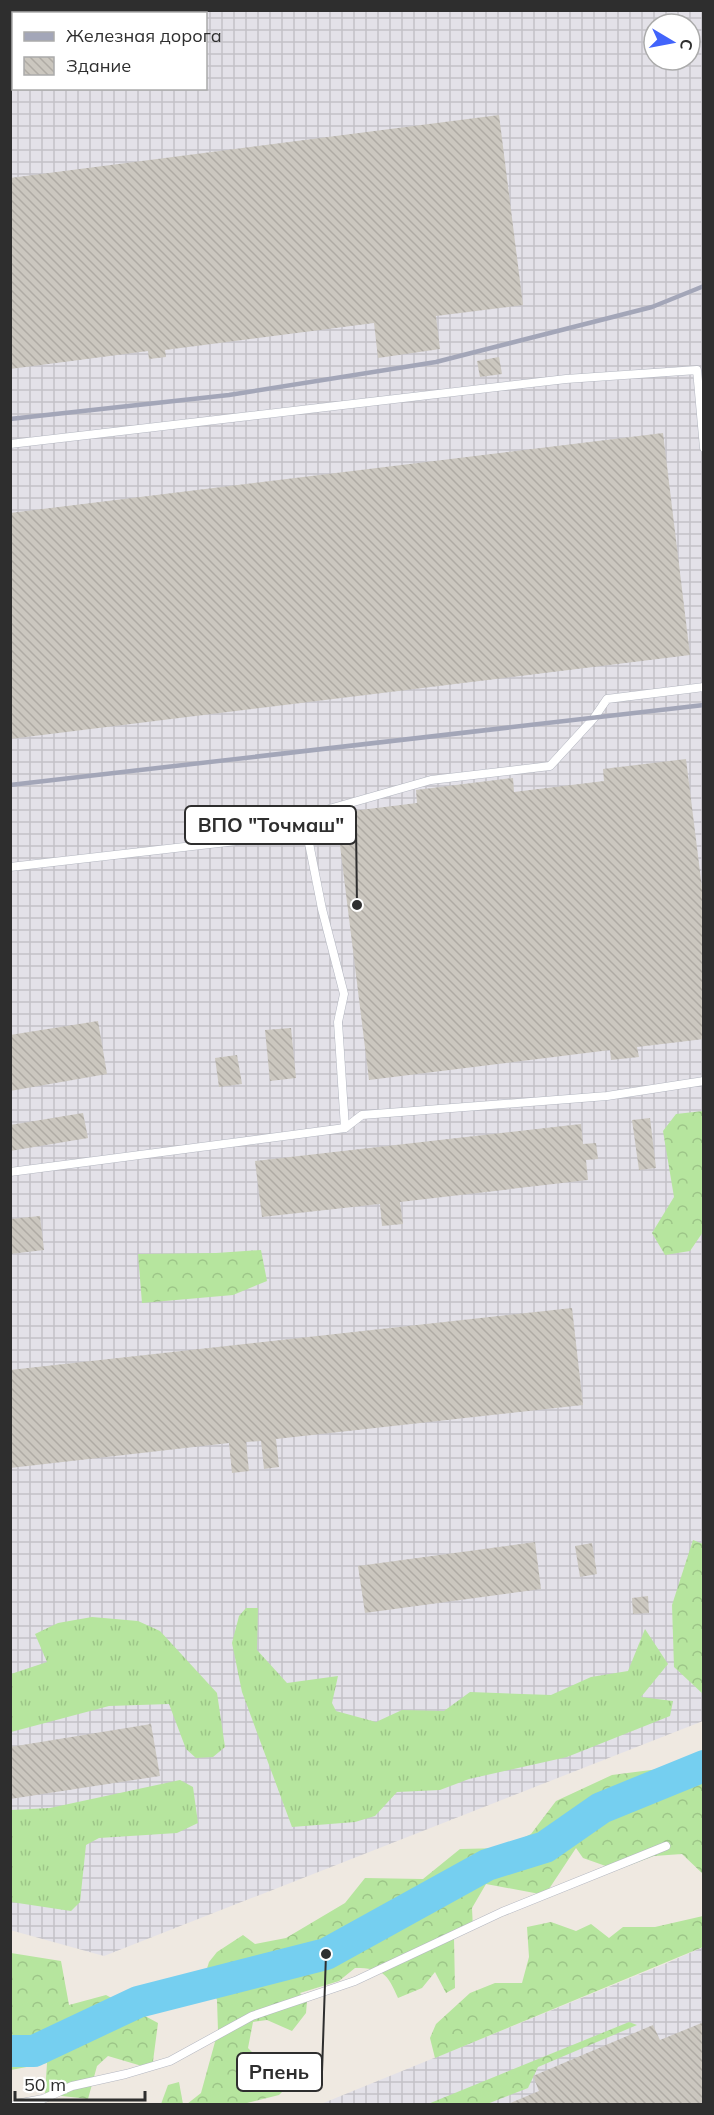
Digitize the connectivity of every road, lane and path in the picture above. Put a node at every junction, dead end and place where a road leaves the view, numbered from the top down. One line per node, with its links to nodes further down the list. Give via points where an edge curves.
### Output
1 (10, 444): 2 (lane, via 566,379 697,370)
2 (704, 448)
3 (704, 687): 4 (lane, via 607,699 550,766 431,780 329,808)
4 (307, 833): 5 (lane); 7 (lane, via 344,994 338,1022)
5 (10, 867)
6 (704, 1082): 7 (lane, via 607,1096 362,1115)
7 (345, 1128): 8 (lane)
8 (10, 1172)
9 (666, 1846): 10 (lane, via 502,1912 355,1981 252,2016 170,2061)
10 (16, 2104)

